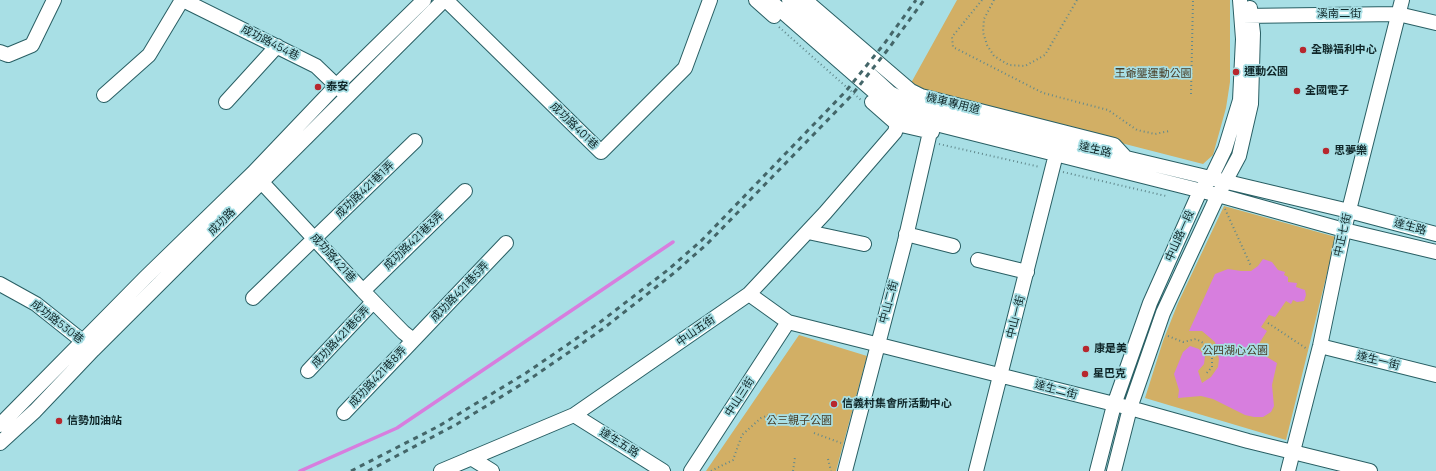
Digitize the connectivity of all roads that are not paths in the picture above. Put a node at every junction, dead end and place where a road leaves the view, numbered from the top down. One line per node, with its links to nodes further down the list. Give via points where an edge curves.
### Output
1 (54, 0): 17 (street, via 32,46 8,55)
2 (183, 0): 16 (street, 成功路454巷); 19 (street, via 149,55)
3 (424, 0): 18 (street, 成功路)
4 (445, 0): 5 (street, 成功路401巷, via 601,152 685,68); 20 (street, 成功路)
5 (710, 0)
6 (756, 0): 22 (street)
7 (769, 0): 25 (street, 達生路, via 886,102 908,115 928,122)
8 (789, 0): 25 (street, 達生路, via 890,94 912,105)
9 (805, 0): 25 (street, 機車專用道, via 911,91 921,96 1114,145)
10 (1240, 0): 14 (street, 中山路一段)
11 (1249, 0): 14 (street, 中山路一段)
12 (1402, 0): 13 (street, 中正七街)
13 (1398, 14): 14 (street, 溪南二街); 15 (street, 溪南二街); 33 (street, 中正七街)
14 (1246, 15): 28 (street, 中山路一段, via 1240,100 1225,149); 29 (street, 中山路一段, via 1253,33 1251,104 1239,156)
15 (1436, 23)
16 (277, 46): 18 (street, 成功路454巷, via 316,66); 21 (street)
17 (0, 52)
18 (336, 86): 20 (street, 成功路454巷); 27 (street, 成功路)
19 (104, 95)
20 (348, 96): 27 (street, 成功路)
21 (226, 102)
22 (897, 124): 23 (street, 達生路); 35 (street, 中山五街, via 895,132)
23 (933, 138): 26 (street, 達生路); 36 (street, 中山二街)
24 (415, 141): 38 (street, 成功路421巷1弄)
25 (1125, 164): 26 (street, 達生路, via 1111,175); 28 (street, 達生路); 31 (street, 達生路)
26 (1053, 167): 44 (street, 中山一街)
27 (258, 178): 38 (street, 成功路421巷); 53 (street, 成功路, via 146,277)
28 (1211, 178): 29 (street, 達生路); 31 (street, 中山路一段)
29 (1225, 181): 32 (street, 中山路一段); 33 (street, 達生路)
30 (465, 191): 46 (street, 成功路421巷3弄)
31 (1200, 191): 32 (street, 達生路); 58 (street, 中山路一段, via 1150,303)
32 (1220, 200): 34 (street, 達生路); 59 (street, 中山路一段, via 1163,313)
33 (1349, 211): 34 (street, 中正七街); 37 (street, 達生路)
34 (1344, 230): 42 (street, 達生路); 54 (street, 中正七街)
35 (808, 232): 40 (street); 47 (street, 中山五街)
36 (906, 234): 41 (street); 52 (street, 中山二街)
37 (1436, 234)
38 (315, 238): 46 (street, 成功路421巷); 48 (street, 成功路421巷1弄)
39 (506, 243): 51 (street, 成功路421巷5弄)
40 (864, 244)
41 (953, 246)
42 (1436, 252)
43 (978, 260): 44 (street)
44 (1027, 272): 57 (street, 中山一街)
45 (0, 284): 53 (street, 成功路530巷, via 36,304)
46 (363, 291): 49 (street, 成功路421巷)
47 (749, 294): 50 (street, 達生二街); 61 (street, 中山五街)
48 (253, 298)
49 (373, 302): 51 (street, 成功路421巷); 55 (street, 成功路421巷6弄)
50 (788, 322): 52 (street, 達生二街); 69 (street, 中山三街)
51 (413, 340): 60 (street, 成功路421巷8弄)
52 (878, 343): 57 (street, 達生二街); 70 (street, 中山二街)
53 (88, 346): 62 (street, 成功路); 63 (street, 成功路, via 35,411)
54 (1319, 351): 56 (street, 達生一街); 64 (street, 中正七街)
55 (308, 371)
56 (1436, 375)
57 (1001, 376): 58 (street, 達生二街); 71 (street, 中山一街)
58 (1114, 405): 59 (street, 達生二街); 72 (street, 中山路一段)
59 (1130, 408): 64 (street, 達生二街); 73 (street, 中山路一段)
60 (344, 414)
61 (574, 415): 65 (street, 中山五街); 68 (street, 達生五路)
62 (0, 425)
63 (0, 443)
64 (1292, 451): 74 (street, 中正七街); 75 (street, 達生二街)
65 (471, 458): 66 (street, 中山五街); 67 (street)
66 (441, 471)
67 (492, 471)
68 (663, 471)
69 (691, 471)
70 (844, 471)
71 (976, 471)
72 (1097, 471)
73 (1114, 471)
74 (1288, 471)
75 (1370, 471)

